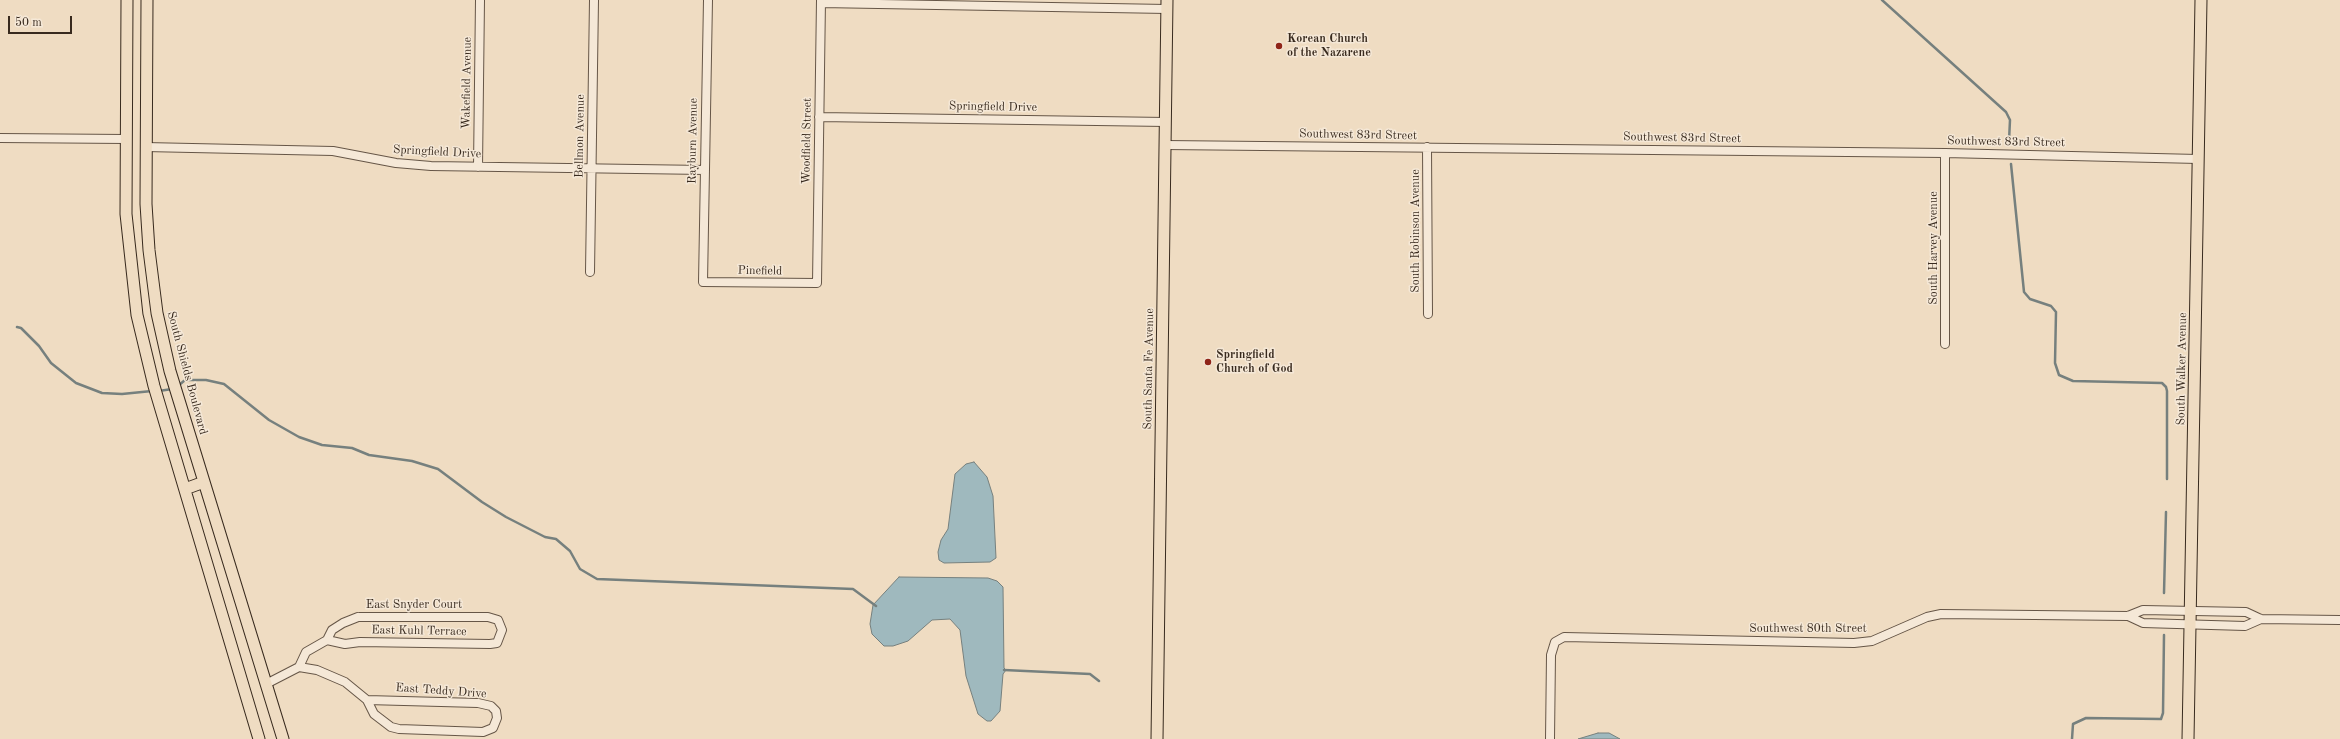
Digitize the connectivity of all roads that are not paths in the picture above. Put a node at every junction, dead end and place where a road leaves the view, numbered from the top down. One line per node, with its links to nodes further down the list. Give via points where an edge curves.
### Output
1 (127, 0): 12 (main road)
2 (147, 0): 14 (main road, South Shields Boulevard)
3 (480, 0): 18 (street, Wakefield Avenue)
4 (594, 0): 19 (street, Bellmon Avenue)
5 (708, 0): 20 (street, Rayburn Avenue)
6 (2201, 0): 17 (main road, South Walker Avenue)
7 (821, 2): 8 (street); 9 (street, Woodfield Street)
8 (1167, 4): 10 (main road, South Santa Fe Avenue)
9 (819, 117): 10 (street, Springfield Drive); 23 (street, Woodfield Street)
10 (1166, 122): 13 (main road, South Santa Fe Avenue)
11 (0, 138): 12 (street)
12 (126, 139): 14 (main road); 27 (main road, via 128,245 137,315 154,386)
13 (1165, 145): 15 (street, Southwest 83rd Street); 40 (main road, South Santa Fe Avenue)
14 (145, 147): 18 (street, Springfield Drive, via 318,150 350,153 396,163); 26 (main road, South Shields Boulevard, via 147,234 157,313 170,371)
15 (1428, 148): 16 (street, Southwest 83rd Street); 24 (street, South Robinson Avenue)
16 (1945, 152): 17 (street, Southwest 83rd Street); 25 (street, South Harvey Avenue)
17 (2198, 159): 28 (main road, South Walker Avenue)
18 (478, 166): 19 (street, Springfield Drive)
19 (591, 168): 20 (street, Springfield Drive); 21 (street, Bellmon Avenue)
20 (705, 170): 22 (street, Rayburn Avenue)
21 (590, 272)
22 (703, 282): 23 (street, Pinefield)
23 (817, 283)
24 (1428, 314)
25 (1945, 344)
26 (204, 482): 27 (main road); 36 (main road, South Shields Boulevard)
27 (185, 488): 38 (main road)
28 (2190, 611): 29 (street, Southwest 80th Street, via 2143,610); 30 (street, Southwest 80th Street, via 2246,612); 32 (main road, South Walker Avenue)
29 (2128, 616): 32 (street, Southwest 80th Street, via 2143,623); 41 (street, Southwest 80th Street, via 1941,614 1927,617 1872,641 1854,643 1564,637 1555,642 1551,655)
30 (2261, 619): 31 (street, Southwest 80th Street); 32 (street, Southwest 80th Street, via 2245,626)
31 (2340, 620)
32 (2190, 624): 42 (main road, South Walker Avenue)
33 (502, 630): 34 (street, East Kuhl Terrace, via 497,643 490,644 345,644); 34 (street, East Snyder Court, via 498,620 488,617 358,617 332,630)
34 (327, 640): 35 (street, via 306,652)
35 (299, 666): 36 (street); 37 (street, via 317,670 344,682)
36 (266, 684): 39 (main road, South Shields Boulevard)
37 (367, 700): 37 (street, East Teddy Drive, via 381,721 399,729 483,732 496,725 496,711 491,706 478,703)
38 (260, 739)
39 (282, 739)
40 (1157, 739)
41 (1550, 739)
42 (2188, 739)

